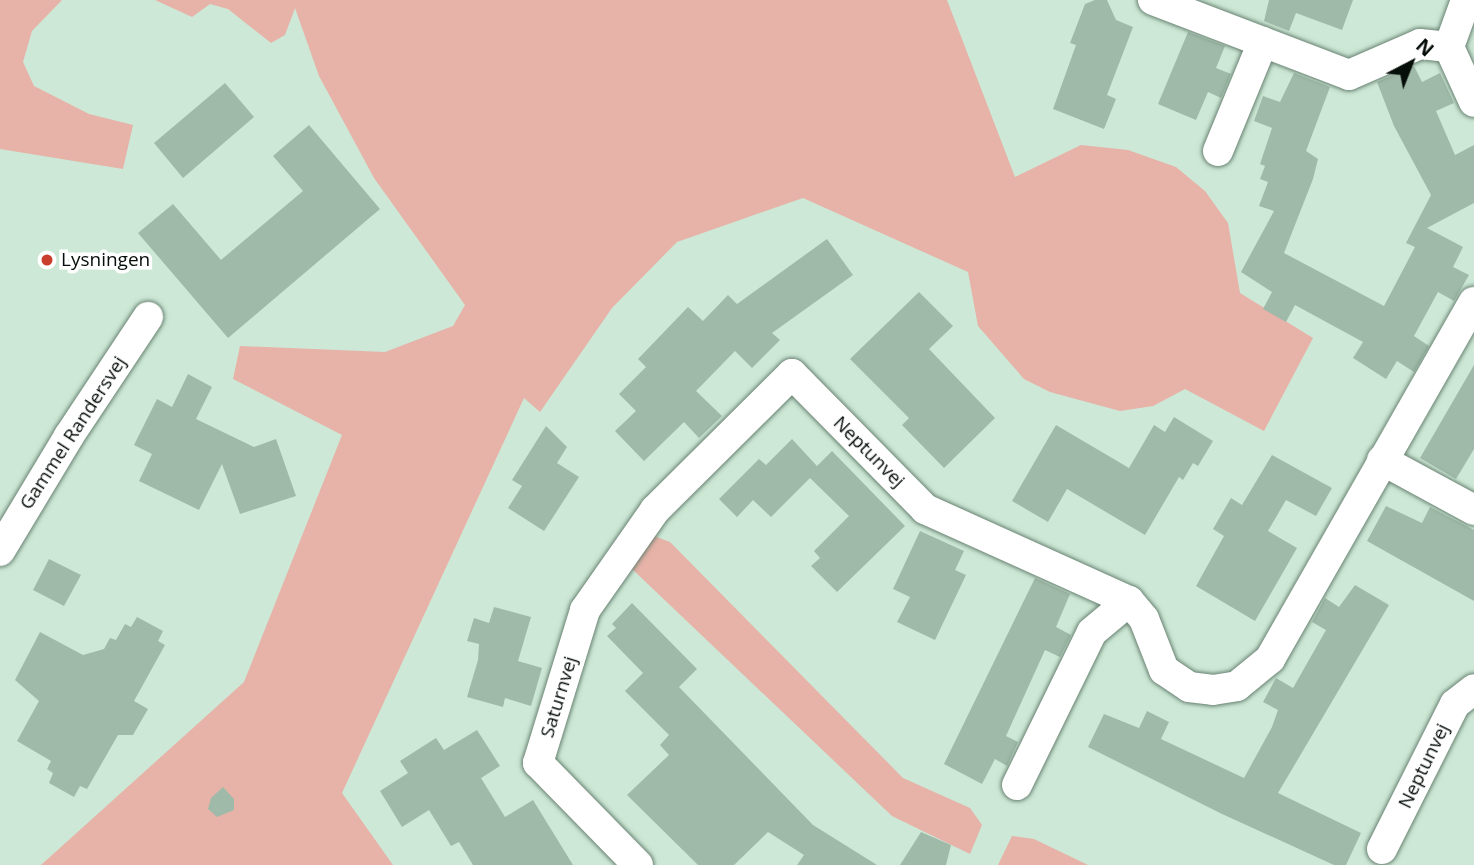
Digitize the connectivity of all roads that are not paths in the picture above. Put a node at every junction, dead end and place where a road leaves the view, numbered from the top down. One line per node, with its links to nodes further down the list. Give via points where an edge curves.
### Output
1 (1153, 0): 3 (street)
2 (1466, 0): 4 (street)
3 (1263, 42): 4 (street, via 1349,75 1420,44); 6 (street)
4 (1449, 47): 5 (street)
5 (1474, 102)
6 (1218, 151)
7 (1474, 302): 9 (street)
8 (148, 317): 12 (street, Gammel Randersvej)
9 (1382, 460): 11 (street); 13 (street, via 1270,659 1237,686 1189,687 1164,670 1144,619)
10 (655, 510): 13 (street, Neptunvej, via 792,374 925,509); 17 (street, Saturnvej, via 585,610 538,763)
11 (1474, 510)
12 (0, 551)
13 (1129, 601): 15 (street, via 1092,632)
14 (1474, 689): 16 (street, Neptunvej, via 1454,704)
15 (1017, 785)
16 (1382, 849)
17 (638, 865)

